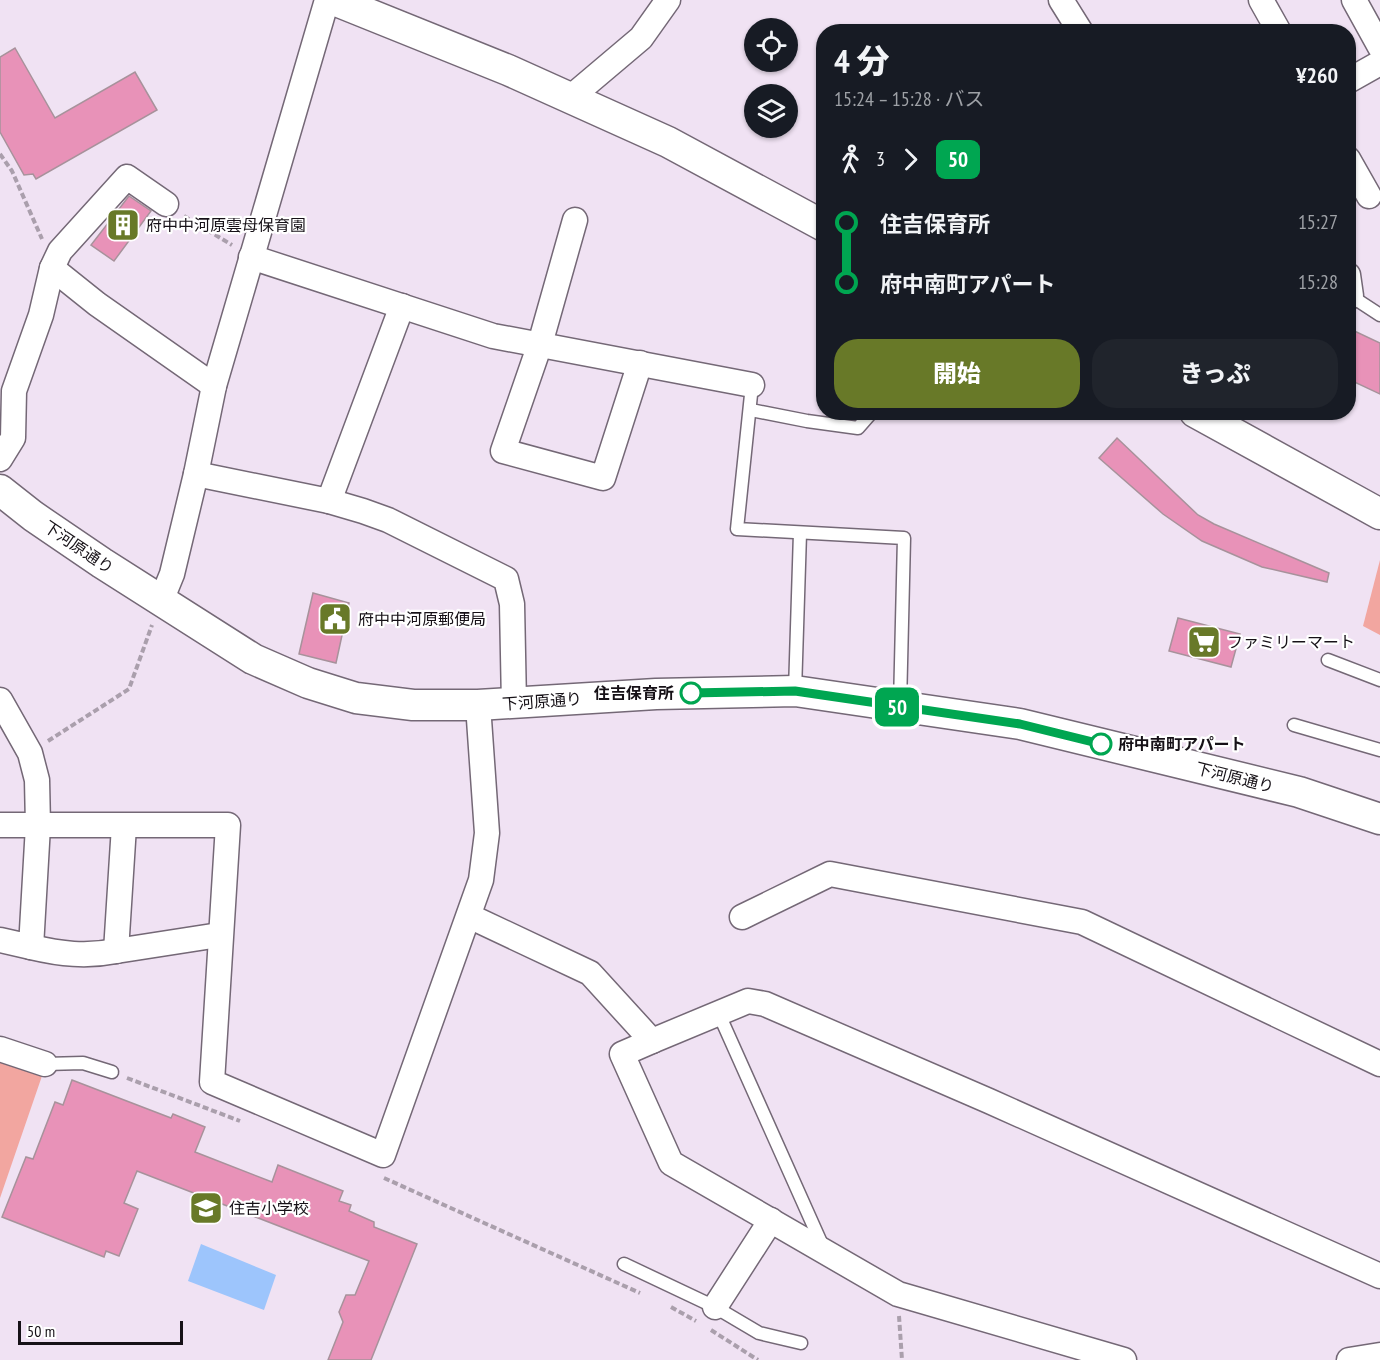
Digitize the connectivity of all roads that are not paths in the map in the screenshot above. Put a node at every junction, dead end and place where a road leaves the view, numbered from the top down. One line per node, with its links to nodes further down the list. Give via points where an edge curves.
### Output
1 (327, 0): 19 (street)
2 (334, 0): 13 (street)
3 (668, 0): 13 (street, via 641,38)
4 (1061, 0): 8 (street)
5 (1261, 0): 9 (street)
6 (1354, 0): 7 (street)
7 (1374, 21): 10 (street)
8 (1076, 24)
9 (1274, 24)
10 (1380, 47)
11 (1380, 63): 12 (street)
12 (1356, 76)
13 (570, 98): 18 (street, via 668,142)
14 (1356, 177): 15 (street)
15 (1366, 199)
16 (166, 204): 20 (street, via 127,177 60,251)
17 (575, 220): 24 (street)
18 (816, 222)
19 (251, 257): 22 (street); 27 (street)
20 (52, 268): 27 (street); 31 (street, via 41,315 14,391 13,438)
21 (1356, 296): 23 (lane)
22 (402, 306): 24 (street, via 493,336); 34 (street)
23 (1380, 315)
24 (540, 344): 25 (street); 25 (street, via 503,451 603,478)
25 (640, 363): 26 (street)
26 (752, 385): 28 (lane)
27 (214, 386): 32 (street)
28 (751, 410): 29 (lane, via 858,428); 36 (lane, via 737,529)
29 (865, 420)
30 (1210, 420): 35 (street)
31 (0, 459)
32 (196, 474): 34 (street); 37 (street, via 172,574)
33 (0, 490): 37 (street, 下河原通り)
34 (329, 501): 42 (street, via 388,520 506,579 512,604)
35 (1380, 514)
36 (800, 533): 40 (lane); 44 (lane, via 904,538)
37 (161, 601): 43 (street, 下河原通り, via 253,658 308,683 356,698 413,705)
38 (1328, 660): 39 (lane)
39 (1380, 680)
40 (795, 691): 42 (street, 下河原通り, via 656,694); 44 (street, 下河原通り)
41 (0, 700): 49 (street, via 30,753 37,780)
42 (514, 704): 43 (street, 下河原通り)
43 (478, 705): 51 (street, via 487,833 481,880)
44 (900, 707): 47 (street, 下河原通り, via 1020,724 1299,792)
45 (1294, 725): 46 (lane)
46 (1380, 750)
47 (1380, 819)
48 (0, 825): 49 (street)
49 (38, 826): 50 (street); 55 (street)
50 (124, 826): 53 (street, via 228,825); 56 (street)
51 (469, 916): 53 (street, via 383,1155 212,1082); 58 (street, via 590,973)
52 (742, 917): 61 (street, via 831,874 1082,922)
53 (219, 935): 56 (street)
54 (0, 940): 55 (street)
55 (31, 947): 56 (street, via 92,955)
56 (116, 951)
57 (718, 1012): 58 (street); 64 (lane); 66 (street, via 748,1002 765,1004)
58 (652, 1041): 63 (street, via 622,1054 671,1163)
59 (0, 1049): 60 (street)
60 (45, 1064): 62 (lane, via 83,1063)
61 (1380, 1064)
62 (112, 1072)
63 (771, 1220): 64 (street); 67 (street)
64 (825, 1251): 70 (street, via 898,1294)
65 (624, 1264): 67 (lane)
66 (1380, 1276)
67 (715, 1307): 68 (lane, via 759,1334)
68 (801, 1343)
69 (1380, 1355): 71 (street)
70 (1124, 1360)
71 (1349, 1360)

